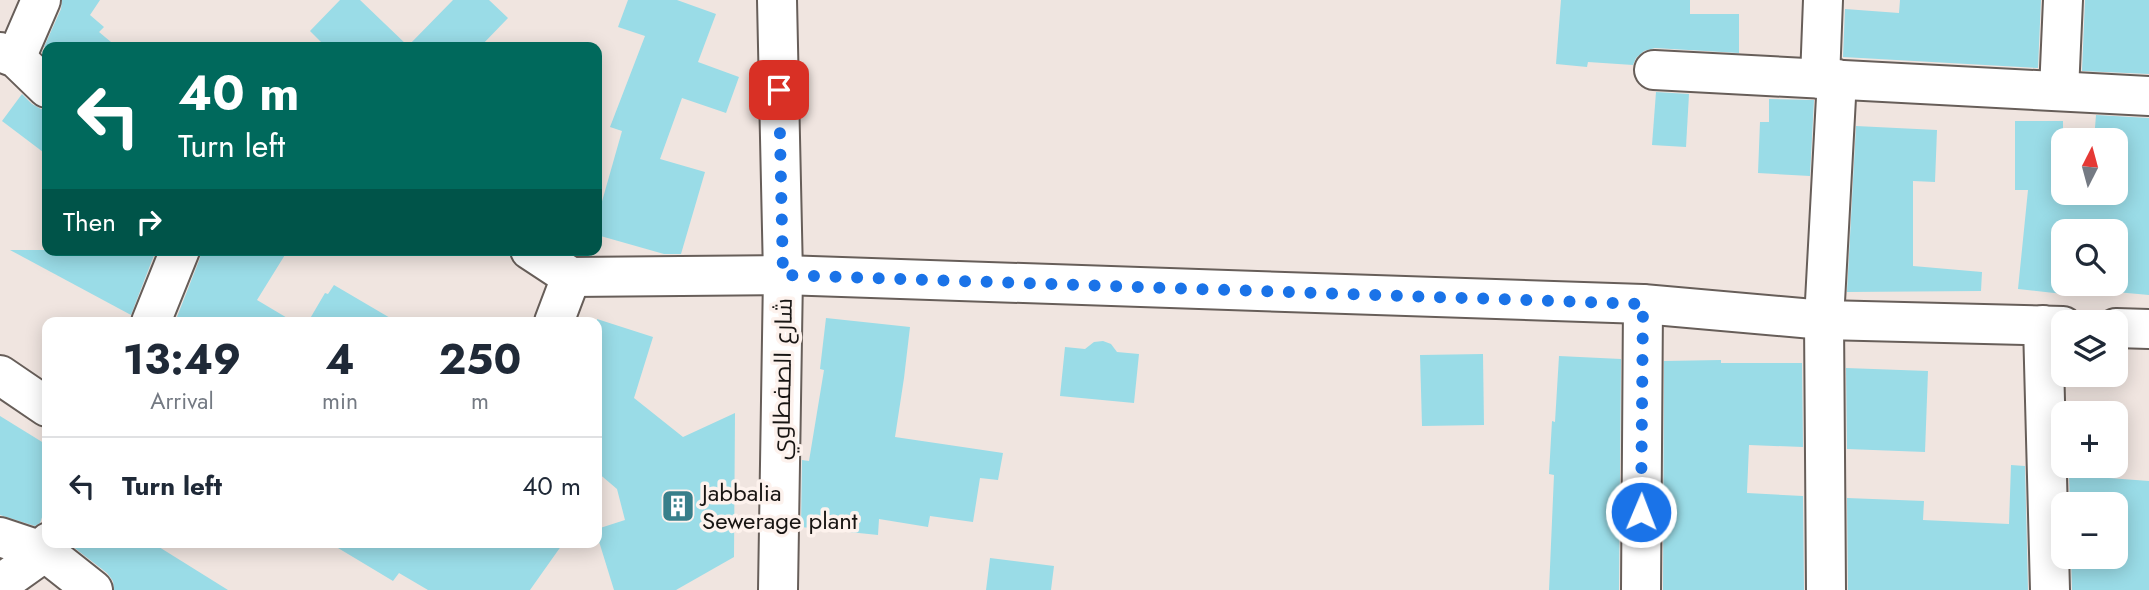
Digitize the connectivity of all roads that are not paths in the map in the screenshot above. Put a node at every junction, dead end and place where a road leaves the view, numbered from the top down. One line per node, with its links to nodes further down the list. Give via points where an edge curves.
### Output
1 (41, 0): 5 (street)
2 (776, 0): 13 (street, شارع الصفطاوي)
3 (1823, 0): 7 (street)
4 (2063, 0): 9 (street)
5 (8, 55): 8 (street)
6 (1654, 70): 7 (street)
7 (1828, 79): 9 (street); 18 (street)
8 (42, 84)
9 (2059, 91): 10 (street)
10 (2149, 96)
11 (178, 256): 16 (street)
12 (539, 256): 14 (street)
13 (783, 275): 14 (street); 15 (street); 31 (street, شارع الصفطاوي)
14 (571, 277): 17 (street)
15 (1643, 304): 18 (street); 32 (street)
16 (152, 317)
17 (556, 317)
18 (1824, 320): 19 (street); 33 (street)
19 (2051, 325)
20 (2128, 328): 21 (street)
21 (2149, 329)
22 (0, 375): 24 (street)
23 (2052, 387): 34 (street)
24 (42, 404)
25 (0, 537): 26 (street)
26 (42, 546)
27 (46, 548): 29 (street)
28 (48, 548): 30 (street)
29 (0, 584)
30 (93, 590)
31 (778, 590)
32 (1641, 590)
33 (1826, 590)
34 (2050, 590)

